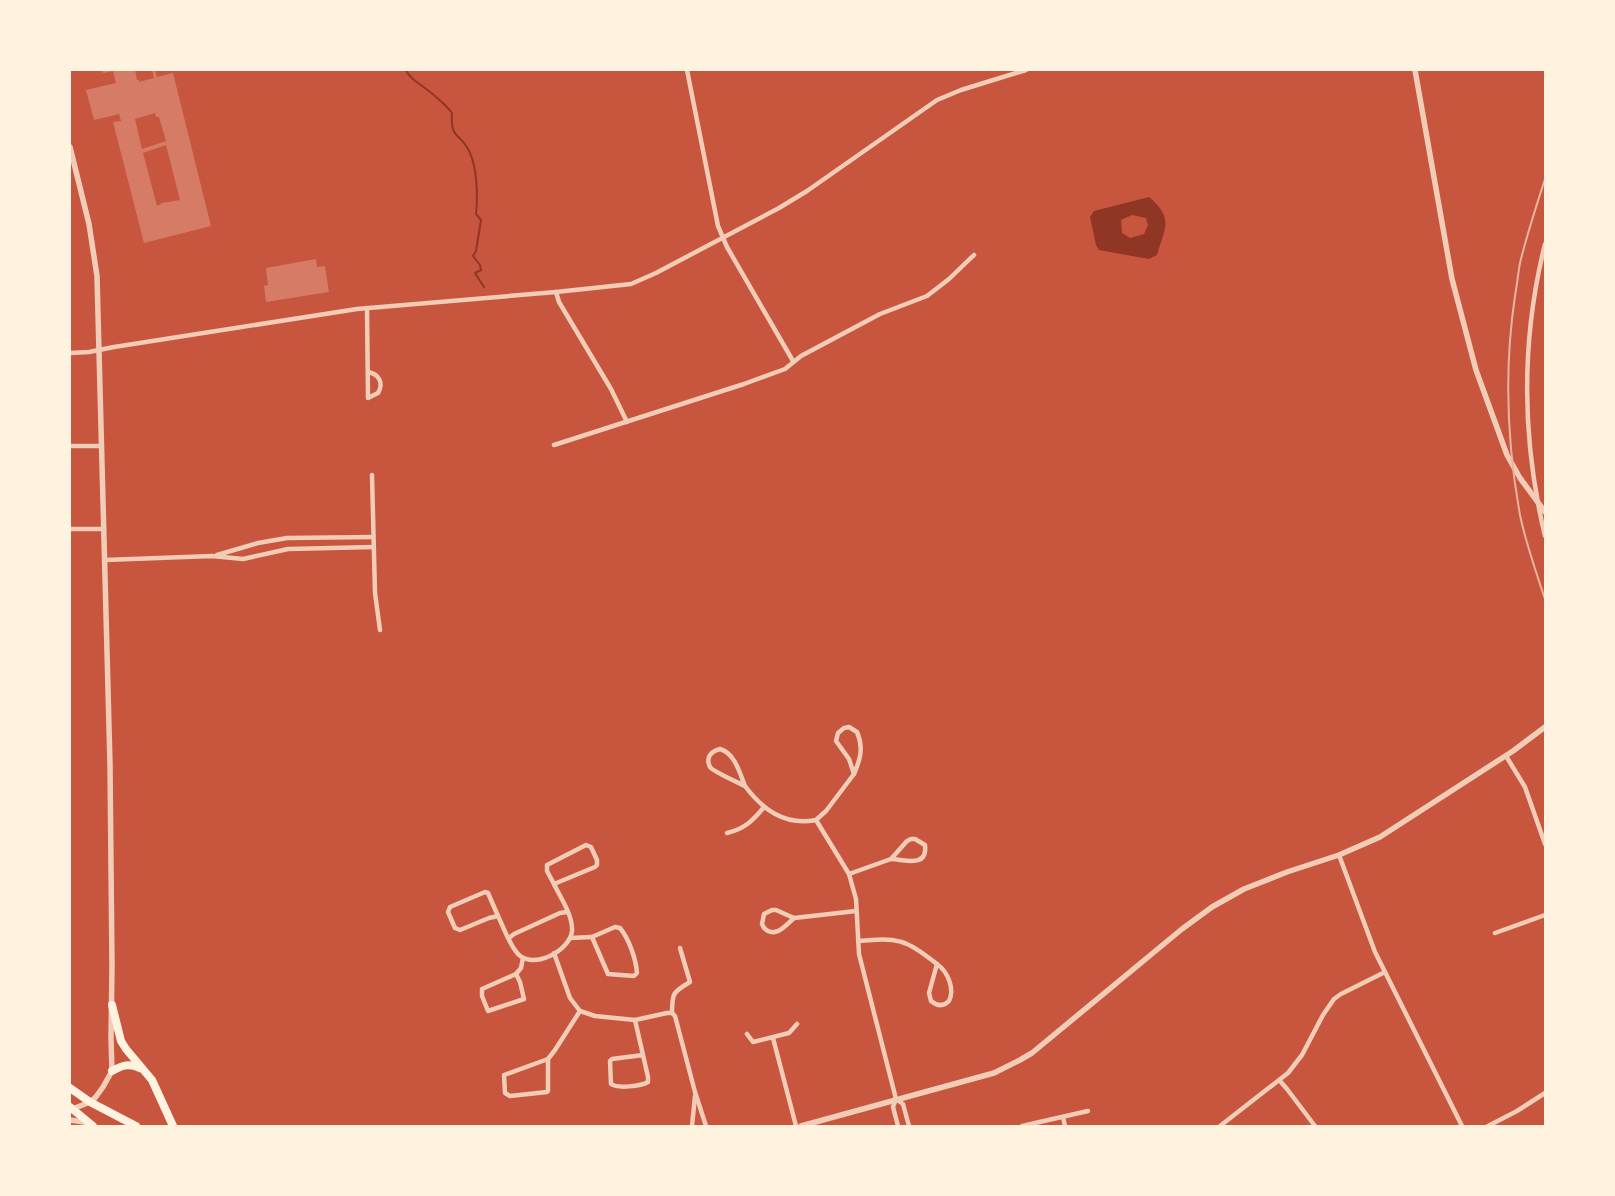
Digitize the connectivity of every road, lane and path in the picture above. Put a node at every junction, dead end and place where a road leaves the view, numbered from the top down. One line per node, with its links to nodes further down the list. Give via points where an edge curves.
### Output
1 (687, 70): 5 (street, via 718,226)
2 (1026, 70): 5 (street, via 937,100 807,191)
3 (1415, 70): 19 (street, via 1450,269 1476,370 1507,455)
4 (70, 147): 10 (street, via 90,224 96,265)
5 (723, 237): 8 (street, via 631,284); 12 (street)
6 (1545, 244): 19 (street, via 1532,311 1527,389 1528,439)
7 (974, 255): 12 (street, via 927,296 880,314)
8 (556, 292): 9 (street); 14 (street)
9 (366, 308): 10 (street); 13 (street)
10 (100, 350): 11 (street); 17 (street)
11 (70, 353)
12 (793, 361): 14 (street, via 785,370)
13 (368, 372): 13 (street, via 368,381 368,398 378,393 381,386 377,376)
14 (627, 422): 15 (street)
15 (554, 445)
16 (70, 446): 17 (street)
17 (102, 446): 22 (street)
18 (372, 475): 25 (street)
19 (1538, 502): 20 (street); 23 (street)
20 (1545, 512)
21 (70, 529): 22 (street)
22 (104, 529): 31 (street)
23 (1545, 536)
24 (316, 537): 25 (street); 26 (street); 28 (street)
25 (373, 537): 27 (street)
26 (273, 540): 29 (street); 30 (street)
27 (374, 547): 28 (street); 32 (street)
28 (317, 548): 29 (street)
29 (275, 552): 30 (street, via 243,559)
30 (212, 556): 31 (street)
31 (105, 560): 61 (street)
32 (380, 630)
33 (1545, 727): 34 (street)
34 (1506, 756): 40 (street, via 1525,787); 41 (street, via 1380,836)
35 (854, 774): 35 (street, via 861,758 860,737 855,730 844,728 836,741 849,759); 38 (street)
36 (745, 786): 36 (street, via 728,752 720,749 711,754 708,761 711,769); 37 (street)
37 (764, 807): 38 (street, via 790,820); 39 (street, via 742,829)
38 (816, 820): 43 (street)
39 (727, 833)
40 (1545, 844)
41 (1340, 855): 59 (street, via 1364,926); 76 (street, via 1244,889 1212,907 1020,1060 994,1072)
42 (891, 859): 42 (street, via 911,839 925,845 925,853 919,860); 43 (street)
43 (849, 874): 45 (street)
44 (554, 884): 44 (street, via 595,867 597,862 591,848 586,845 548,862 546,867); 46 (street)
45 (856, 911): 49 (street); 54 (street)
46 (567, 912): 52 (street); 53 (street, via 572,929)
47 (1545, 915): 50 (street)
48 (498, 916): 48 (street, via 458,930 448,910 486,892); 52 (street)
49 (794, 918): 49 (street, via 774,933 767,931 762,924 764,914 772,910)
50 (1495, 933)
51 (592, 937): 51 (street, via 620,928 637,973 634,976 608,974); 53 (street)
52 (509, 938): 57 (street)
53 (570, 938): 56 (street)
54 (858, 941): 58 (street, via 896,940); 76 (street)
55 (680, 948): 63 (street, via 690,982 673,994)
56 (554, 953): 57 (street, via 537,960); 62 (street, via 570,998)
57 (523, 958): 60 (street)
58 (937, 964): 58 (street, via 943,968 952,992 947,1004 938,1006 930,1001 928,993)
59 (1385, 972): 72 (street, via 1334,999 1302,1055); 95 (street)
60 (516, 974): 60 (street, via 524,999 488,1010 482,989)
61 (112, 1005): 70 (highway, via 121,1041); 71 (street)
62 (580, 1011): 64 (street); 69 (street)
63 (672, 1013): 64 (street); 74 (street)
64 (635, 1020): 68 (street)
65 (796, 1024): 67 (street, via 789,1033)
66 (746, 1034): 67 (street, via 753,1042)
67 (773, 1038): 87 (street)
68 (643, 1055): 68 (street, via 648,1082 614,1087 610,1062)
69 (548, 1059): 69 (street, via 547,1092 510,1096 505,1093 504,1075)
70 (142, 1068): 71 (highway, via 124,1064); 84 (highway, via 156,1087)
71 (112, 1071): 77 (street, via 101,1091)
72 (1280, 1081): 93 (street); 94 (street)
73 (70, 1088): 77 (highway)
74 (695, 1092): 85 (street); 86 (street)
75 (1545, 1093): 96 (street)
76 (896, 1099): 88 (street); 89 (street, via 893,1107); 90 (street, via 903,1104)
77 (90, 1102): 78 (street); 83 (highway)
78 (71, 1109): 82 (highway)
79 (1088, 1111): 80 (street)
80 (1063, 1116): 91 (street); 92 (street)
81 (70, 1120): 82 (street)
82 (92, 1125)
83 (136, 1126)
84 (173, 1126)
85 (692, 1126)
86 (706, 1126)
87 (796, 1126)
88 (801, 1126)
89 (898, 1126)
90 (909, 1126)
91 (1022, 1126)
92 (1065, 1126)
93 (1220, 1126)
94 (1315, 1126)
95 (1462, 1126)
96 (1488, 1126)

